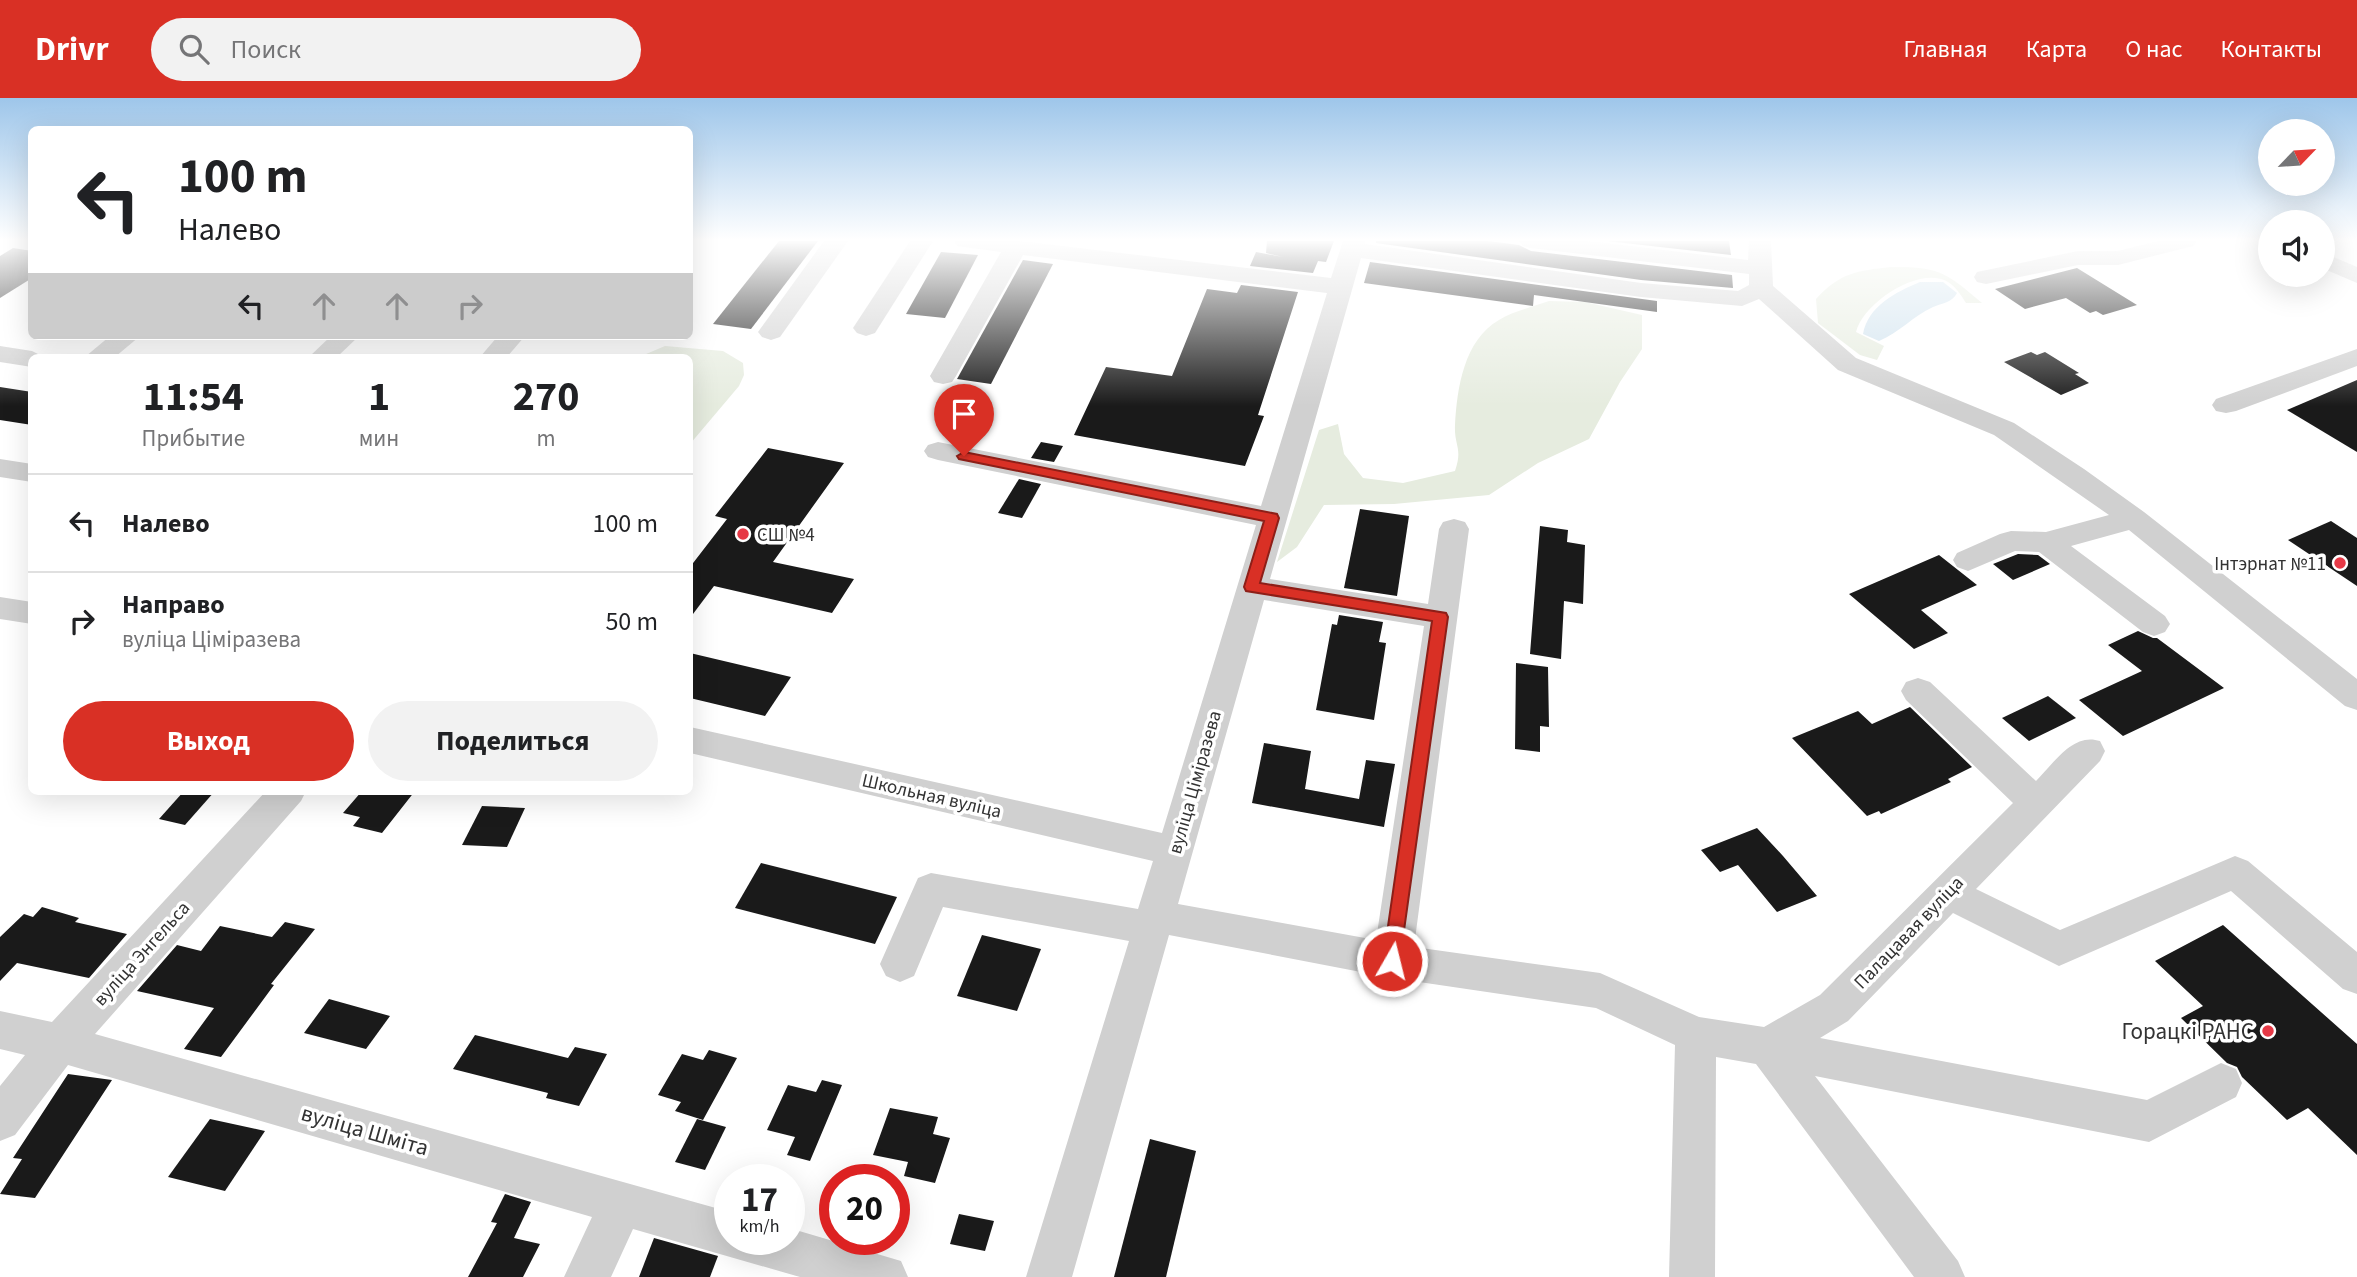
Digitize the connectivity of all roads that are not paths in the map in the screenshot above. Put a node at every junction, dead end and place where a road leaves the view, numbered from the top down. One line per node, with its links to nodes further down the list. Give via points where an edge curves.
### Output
1 (797, 296): 9 (street)
2 (886, 296): 8 (street)
3 (988, 296): 19 (street)
4 (1338, 296): 24 (street, вуліца Ціміразева)
5 (1715, 296): 6 (street)
6 (1745, 296)
7 (1778, 296): 25 (street, via 1847,363 2004,429)
8 (866, 328)
9 (771, 332)
10 (121, 340): 14 (street)
11 (341, 340): 15 (street)
12 (508, 340): 16 (street)
13 (0, 354): 18 (street)
14 (102, 354)
15 (325, 354)
16 (496, 354)
17 (2357, 357): 20 (street)
18 (28, 358)
19 (943, 376)
20 (2226, 405)
21 (938, 451): 24 (street)
22 (0, 468): 23 (street)
23 (28, 472)
24 (1272, 518): 29 (street, вуліца Ціміразева)
25 (2134, 519): 27 (street); 35 (street)
26 (1454, 529): 32 (street)
27 (2046, 542): 28 (street, via 2011,541); 33 (street)
28 (1968, 560)
29 (1252, 587): 32 (street); 40 (street, вуліца Ціміразева)
30 (0, 608): 31 (street)
31 (28, 612)
32 (1440, 617): 43 (street)
33 (2154, 624)
34 (1918, 691): 39 (street)
35 (2357, 697)
36 (693, 741): 40 (street, Школьная вуліца)
37 (2088, 751): 39 (street, Палацавая вуліца)
38 (284, 795): 48 (street, вуліца Энгельса)
39 (2036, 803): 41 (street, Палацавая вуліца)
40 (1174, 851): 42 (street, вуліца Ціміразева)
41 (1947, 892): 45 (street, via 2059,949 2235,872); 49 (street, Палацавая вуліца, via 1835,1008)
42 (1153, 922): 43 (street); 44 (street, via 931,889); 57 (street, вуліца Ціміразева)
43 (1392, 961): 47 (street, via 1600,991)
44 (900, 964)
45 (2357, 976)
46 (0, 1030): 48 (street, вуліца Шміта)
47 (1696, 1035): 49 (street); 58 (street)
48 (60, 1043): 51 (street, вуліца Энгельса); 52 (street, вуліца Шміта)
49 (1768, 1047): 50 (street, via 2149,1121); 59 (street)
50 (2221, 1083)
51 (0, 1119)
52 (622, 1204): 53 (street, вуліца Шміта); 55 (street)
53 (714, 1230)
54 (804, 1255): 56 (street)
55 (587, 1277)
56 (886, 1277)
57 (1049, 1277)
58 (1692, 1277)
59 (1942, 1277)

